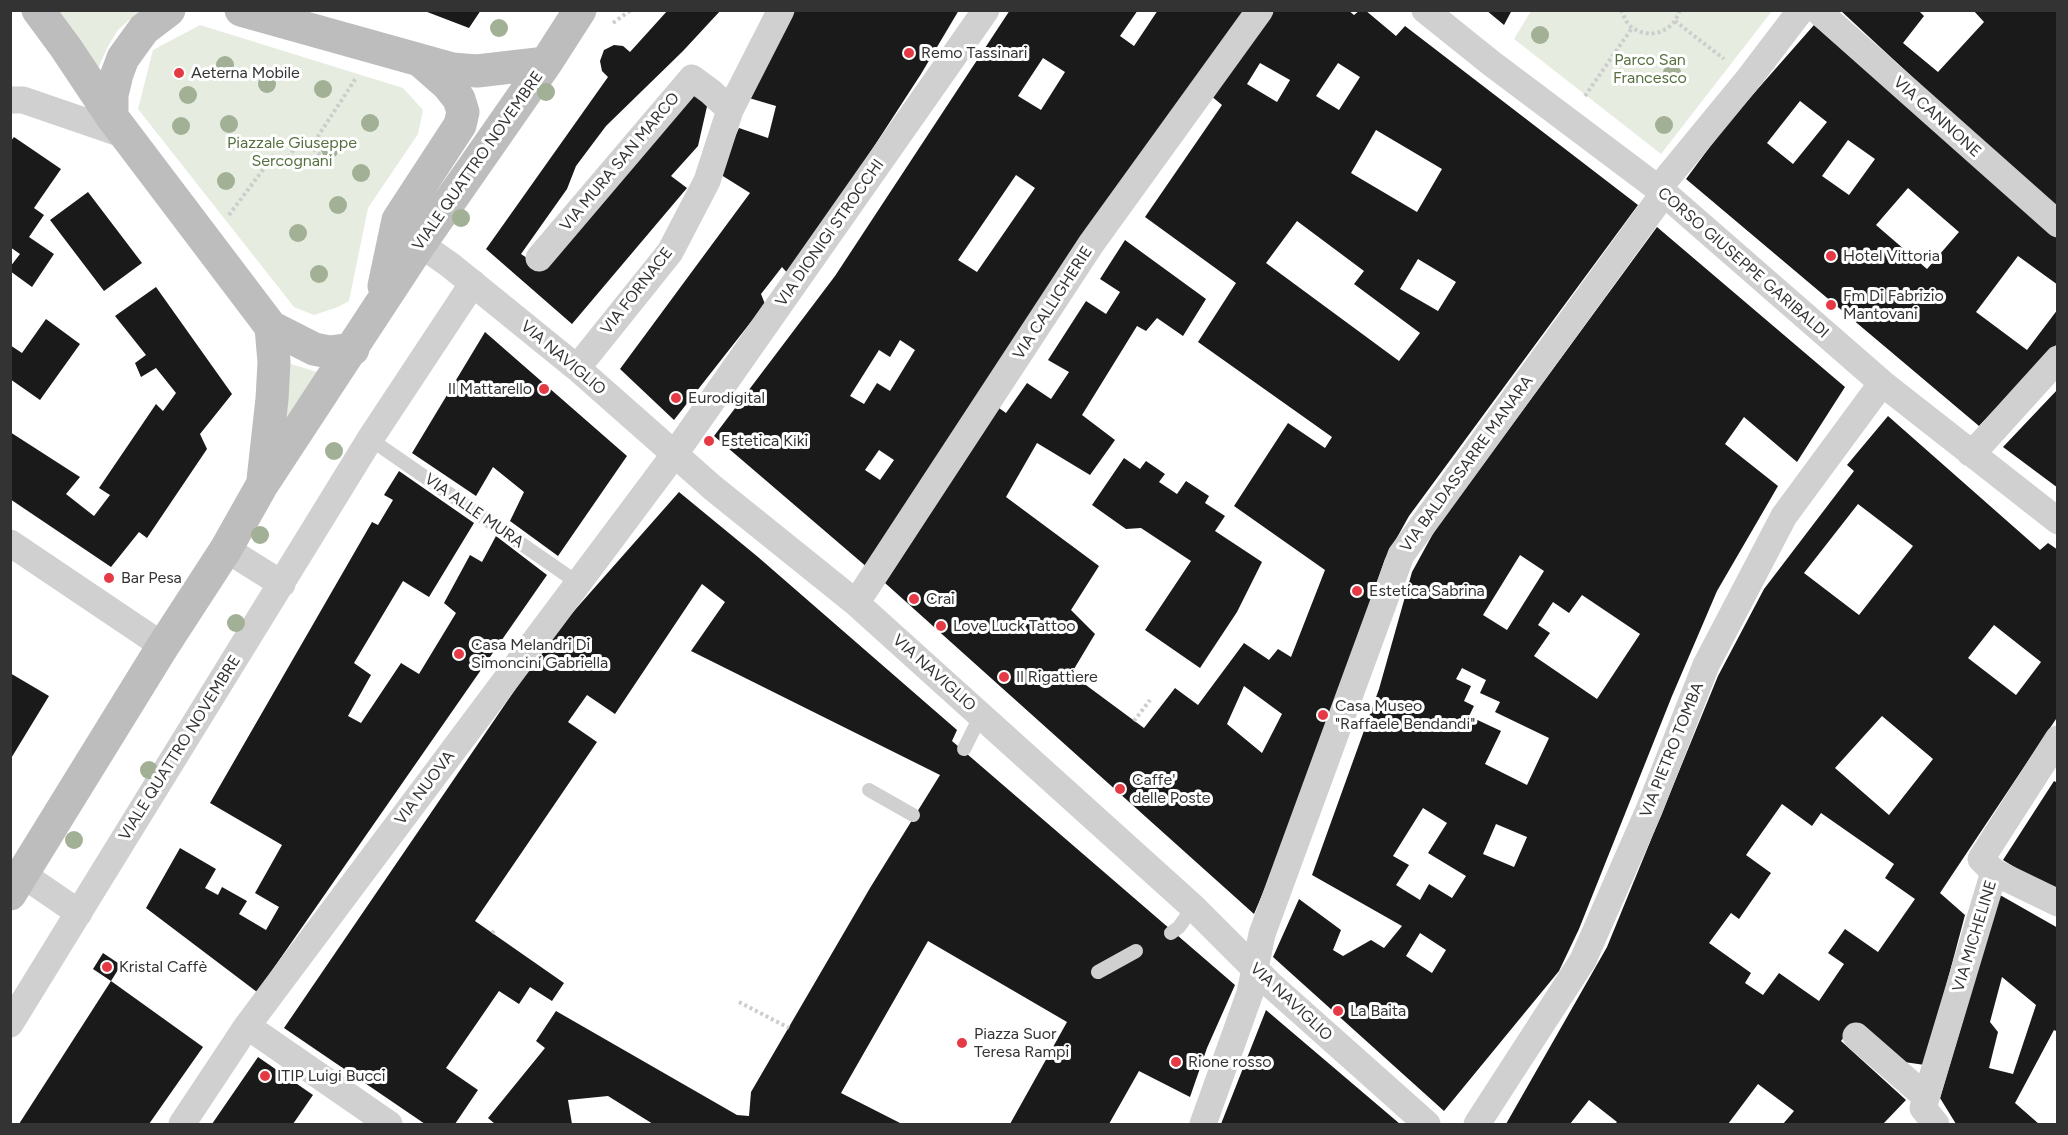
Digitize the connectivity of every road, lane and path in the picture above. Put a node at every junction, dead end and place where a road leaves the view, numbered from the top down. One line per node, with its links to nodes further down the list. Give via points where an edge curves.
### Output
1 (38, 10): 22 (main road)
2 (169, 10): 22 (main road, via 144,29 123,58 112,95)
3 (240, 10): 15 (main road)
4 (580, 10): 17 (main road)
5 (781, 10): 20 (street)
6 (986, 10): 39 (street, VIA DIONIGI STROCCHI)
7 (1260, 10): 46 (street, VIA CALLIGHERIE, via 1091,244)
8 (1425, 10): 21 (street, CORSO GIUSEPPE GARIBALDI)
9 (1621, 10): 14 (path)
10 (1680, 10): 13 (path)
11 (1801, 10): 18 (street, VIA BALDASSARRE MANARA)
12 (1817, 10): 26 (street, VIA CANNONE)
13 (1675, 21): 14 (path, via 1660,32); 18 (path)
14 (1632, 28): 21 (path)
15 (376, 47): 16 (main road); 23 (path)
16 (418, 58): 17 (main road, VIALE QUATTRO NOVEMBRE, via 452,69 477,71); 31 (main road, via 459,99 463,112 398,220)
17 (546, 63): 28 (main road, VIALE QUATTRO NOVEMBRE)
18 (1750, 77): 25 (street, VIA BALDASSARRE MANARA)
19 (10, 100): 22 (street, via 23,100)
20 (730, 110): 29 (street, VIA MURA SAN MARCO, via 692,78); 35 (street, VIA FORNACE, via 707,181 670,252)
21 (1568, 121): 25 (street, CORSO GIUSEPPE GARIBALDI)
22 (119, 126): 27 (main road)
23 (311, 147): 24 (path); 27 (path, via 302,140 284,164 274,155)
24 (321, 155)
25 (1661, 191): 36 (street, CORSO GIUSEPPE GARIBALDI); 62 (street, VIA BALDASSARRE MANARA, via 1401,555 1262,934)
26 (2058, 224)
27 (207, 244): 32 (main road)
28 (420, 244): 30 (street, VIA NAVIGLIO); 31 (main road, VIALE QUATTRO NOVEMBRE)
29 (538, 258)
30 (473, 283): 35 (street, VIA NAVIGLIO); 37 (street, VIALE QUATTRO NOVEMBRE)
31 (379, 308): 33 (main road)
32 (271, 327): 33 (main road, via 314,349); 40 (main road, via 272,399)
33 (353, 349): 40 (main road)
34 (2058, 359): 38 (street)
35 (577, 368): 39 (street, VIA NAVIGLIO)
36 (1882, 383): 38 (street, CORSO GIUSEPPE GARIBALDI); 74 (street, VIA PIETRO TOMBA, via 1784,516 1706,665 1649,810 1583,960)
37 (370, 439): 44 (lane, VIA ALLE MURA); 45 (street, VIALE QUATTRO NOVEMBRE)
38 (1970, 453): 41 (street, CORSO GIUSEPPE GARIBALDI)
39 (674, 455): 44 (street, VIA NUOVA); 46 (street, VIA NAVIGLIO)
40 (262, 485): 43 (main road)
41 (2058, 520)
42 (10, 543): 47 (street)
43 (226, 549): 45 (street); 47 (main road)
44 (578, 583): 66 (street, VIA NUOVA)
45 (282, 584): 59 (street, VIALE QUATTRO NOVEMBRE)
46 (856, 603): 49 (street, VIA NAVIGLIO)
47 (163, 646): 56 (main road)
48 (1150, 700): 50 (path)
49 (981, 715): 51 (lane); 58 (street, VIA NAVIGLIO)
50 (1134, 721)
51 (964, 749)
52 (2053, 755): 55 (street, VIA MICHELINE, via 1981,859)
53 (869, 790): 54 (lane)
54 (913, 815)
55 (1994, 872): 57 (street); 69 (street, VIA MICHELINE)
56 (16, 884): 59 (street)
57 (2058, 903)
58 (1193, 907): 60 (lane); 62 (street, VIA NAVIGLIO)
59 (79, 913): 65 (street, VIALE QUATTRO NOVEMBRE)
60 (1171, 933)
61 (1136, 951): 63 (lane)
62 (1254, 969): 72 (street, VIA BALDASSARRE MANARA, via 1250,993); 73 (street, VIA NAVIGLIO)
63 (1098, 972)
64 (739, 1002): 67 (path)
65 (10, 1024)
66 (248, 1026): 70 (street, VIA NUOVA); 71 (street)
67 (789, 1028)
68 (1856, 1036): 69 (street)
69 (1926, 1097): 75 (street, via 1923,1108)
70 (182, 1125)
71 (389, 1125)
72 (1203, 1125)
73 (1427, 1125)
74 (1478, 1125)
75 (1936, 1125)

